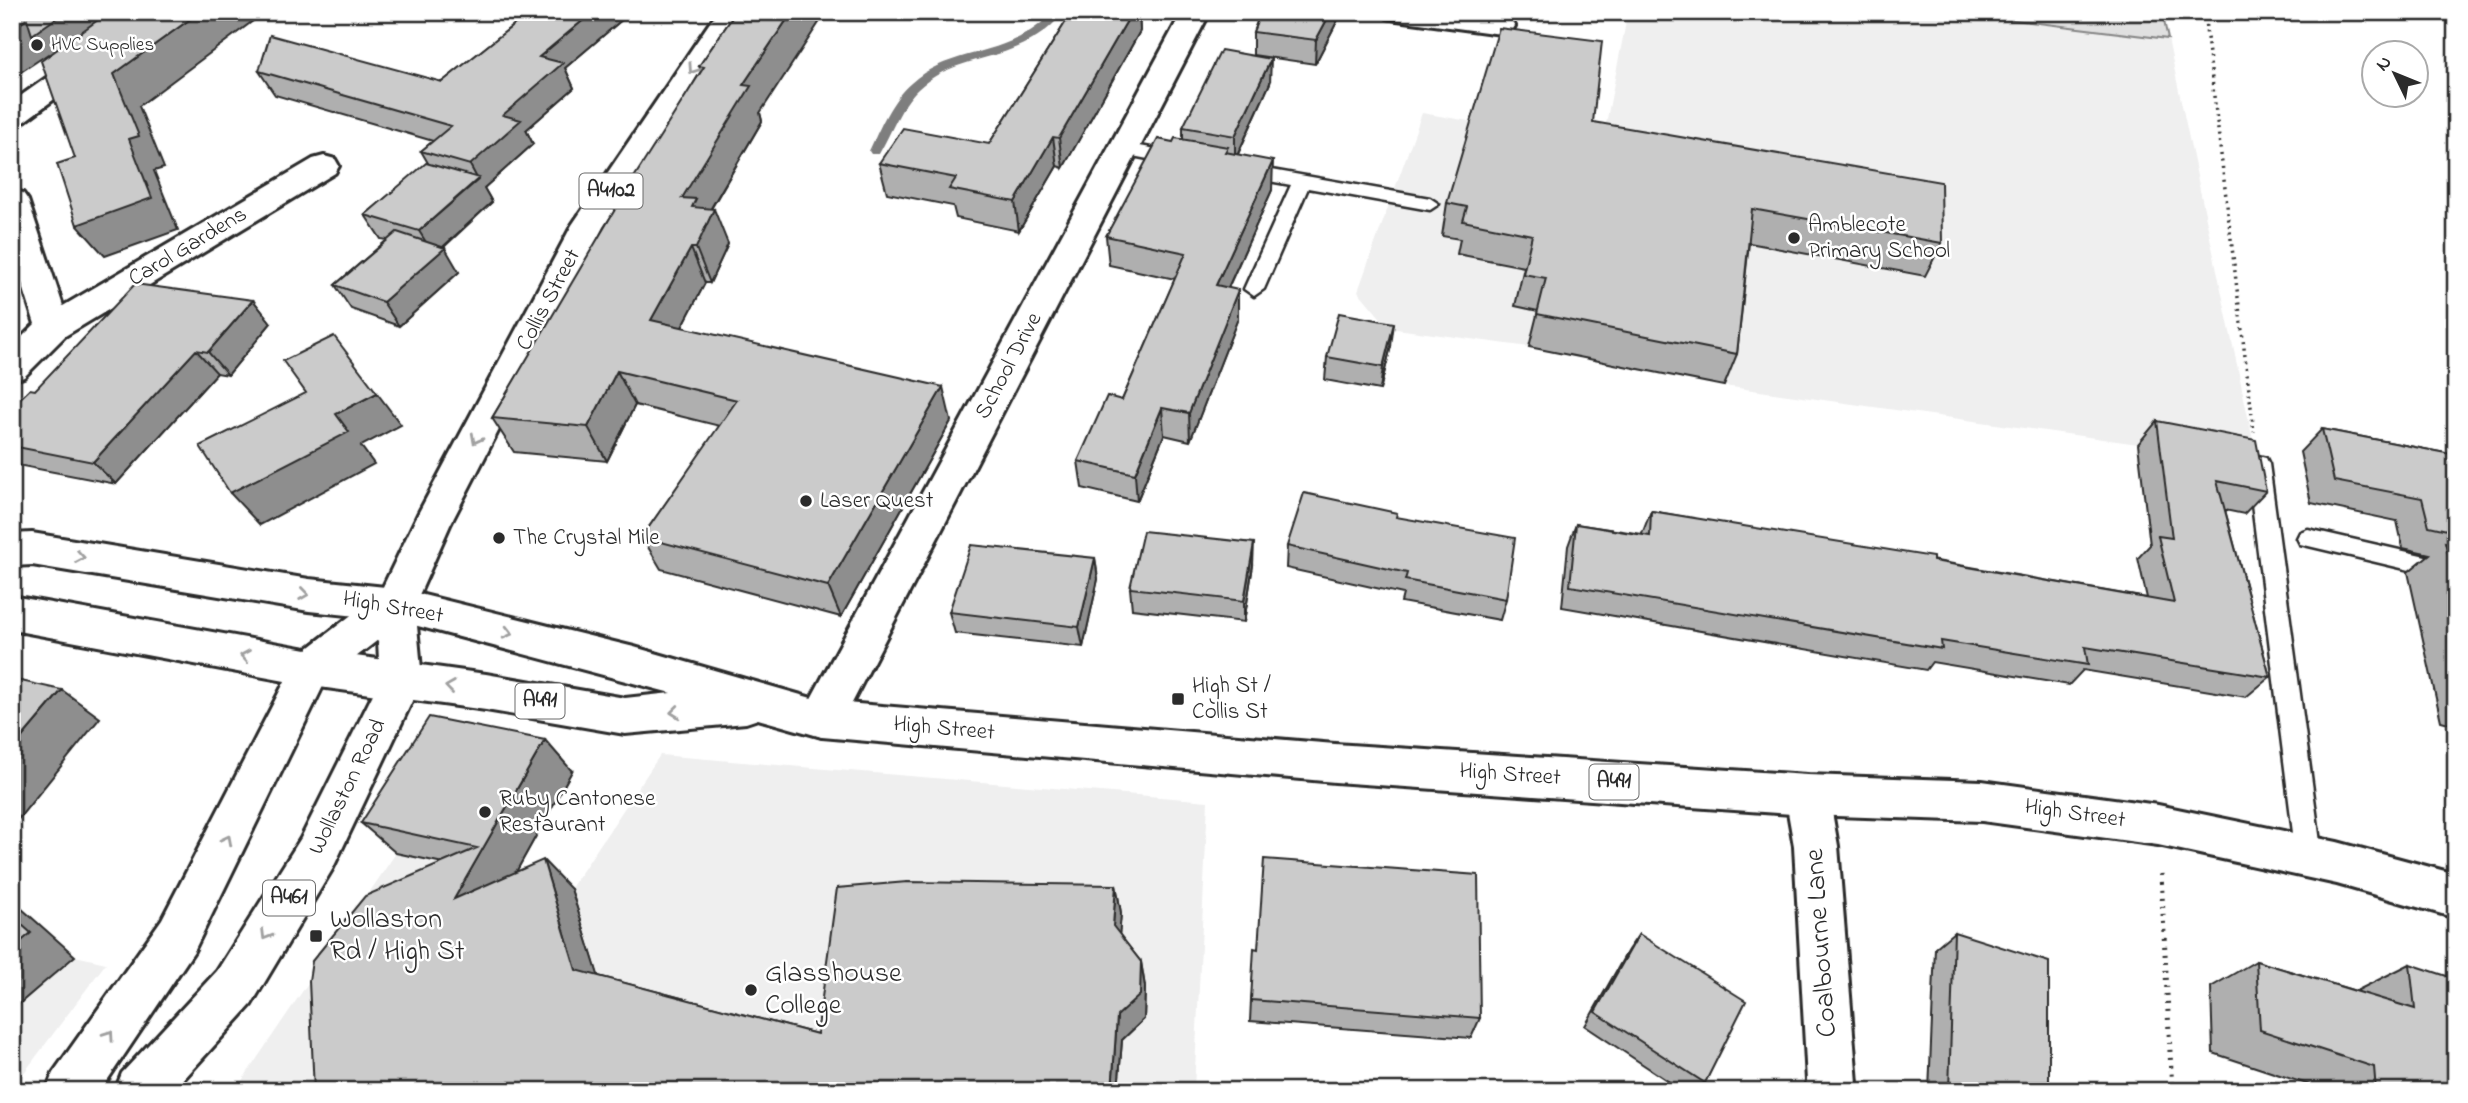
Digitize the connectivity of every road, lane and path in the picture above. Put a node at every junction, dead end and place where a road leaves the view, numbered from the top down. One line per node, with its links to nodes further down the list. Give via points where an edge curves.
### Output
1 (159, 12): 7 (main road)
2 (731, 12): 23 (main road, Collis Street / A4102, one-way to 23, via 588,225 431,524)
3 (1196, 12): 8 (main road, School Drive)
4 (1397, 12): 6 (main road)
5 (2204, 12): 19 (path)
6 (1501, 28)
7 (12, 116)
8 (1123, 149): 9 (lane); 28 (main road, School Drive)
9 (1192, 162)
10 (324, 166): 17 (main road, Carol Gardens)
11 (1219, 167): 12 (lane)
12 (1302, 181): 14 (lane); 16 (lane)
13 (12, 200): 15 (main road)
14 (1430, 204)
15 (18, 236): 17 (main road)
16 (1254, 289)
17 (53, 327): 18 (main road, Carol Gardens)
18 (12, 368)
19 (2258, 464): 30 (lane)
20 (2308, 538): 22 (lane)
21 (12, 550): 23 (main road, High Street / A491, one-way to 23, via 32,549 310,595)
22 (2456, 572)
23 (395, 604): 25 (main road, Collis Street / A4102); 26 (main road, Collis Street / A4102); 27 (main road, High Street / A491, one-way to 27)
24 (12, 613): 25 (main road, High Street / A491, one-way to 24)
25 (312, 668): 26 (main road, High Street / A491); 33 (main road, one-way to 25, via 178,935)
26 (401, 680): 27 (main road, High Street / A491, one-way to 26, via 625,716); 34 (main road, Wollaston Road / A461, one-way to 34, via 317,853 234,988)
27 (767, 703): 28 (main road, High Street / A491)
28 (822, 719): 29 (main road, High Street / A491, via 1335,763)
29 (1807, 796): 30 (main road, High Street / A491, via 1982,801 2158,825); 35 (main road, Coalbourne Lane, via 1816,846 1832,1083)
30 (2309, 857): 32 (main road, High Street / A491)
31 (2161, 873): 36 (path)
32 (2456, 896)
33 (71, 1091)
34 (140, 1091)
35 (1828, 1091)
36 (2172, 1091)

